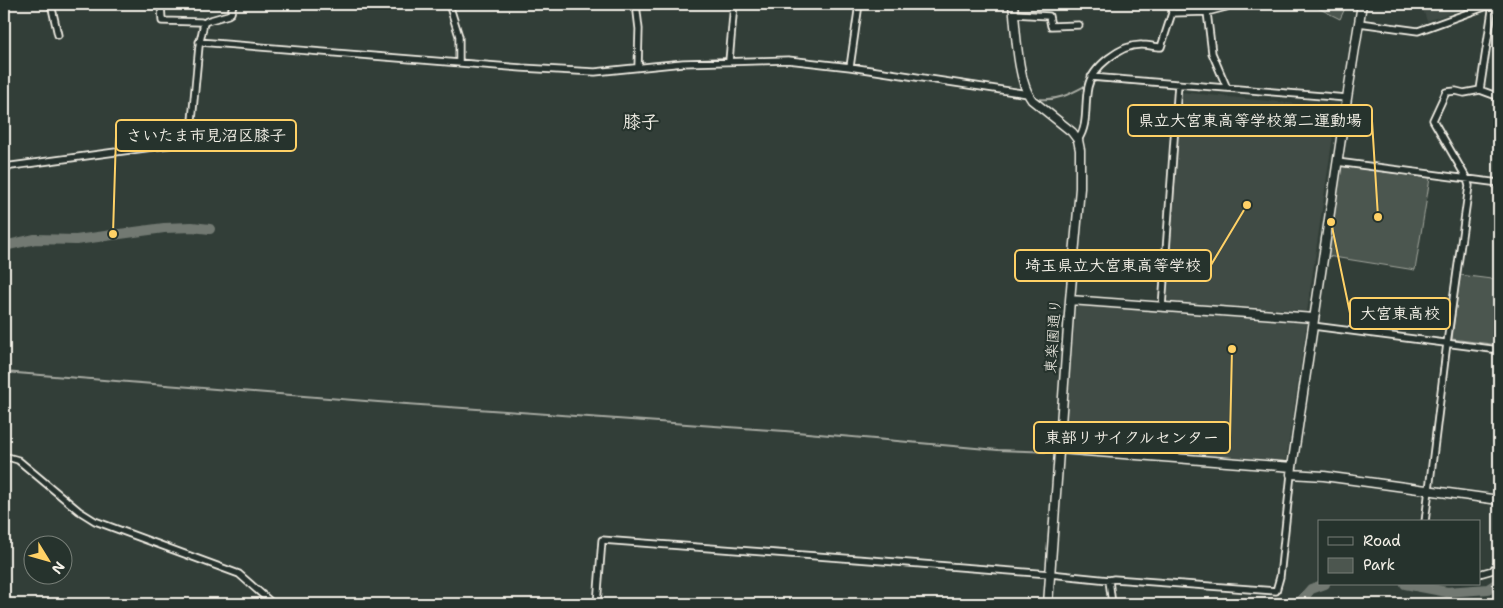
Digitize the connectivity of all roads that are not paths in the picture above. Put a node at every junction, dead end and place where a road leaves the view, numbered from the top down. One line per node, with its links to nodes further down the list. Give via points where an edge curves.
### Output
1 (51, 4): 19 (street)
2 (161, 4): 16 (street, via 162,21)
3 (233, 4): 16 (street, via 228,16)
4 (449, 4): 22 (street, via 459,36)
5 (636, 4): 23 (street, via 640,29)
6 (734, 4): 21 (street)
7 (859, 4): 24 (street)
8 (1013, 4): 15 (street)
9 (1171, 4): 14 (street)
10 (1226, 4): 13 (street, via 1226,7)
11 (1362, 4): 17 (street)
12 (1493, 4): 17 (street, via 1418,31); 28 (street)
13 (1207, 12): 14 (street); 27 (street, via 1212,53)
14 (1172, 13): 25 (street, via 1161,48 1141,44 1124,49 1107,59)
15 (1014, 14): 18 (street, via 1050,16 1051,26); 29 (street, via 1022,76)
16 (204, 23): 20 (street)
17 (1359, 23): 31 (street)
18 (1078, 25)
19 (58, 35)
20 (199, 42): 22 (street); 34 (street, via 190,142)
21 (729, 61): 23 (street); 24 (street, via 788,60)
22 (459, 62): 23 (street, via 595,72)
23 (638, 67)
24 (850, 67): 29 (street)
25 (1091, 77): 26 (street); 32 (street, via 1086,118)
26 (1178, 84): 27 (street); 38 (street)
27 (1227, 88): 31 (street)
28 (1480, 90): 30 (street); 35 (street, via 1446,92 1433,120)
29 (1028, 94): 32 (street)
30 (1499, 97)
31 (1346, 98): 33 (street)
32 (1078, 140): 37 (street, 東楽園通り, via 1081,166)
33 (1337, 162): 35 (street); 39 (street)
34 (4, 167)
35 (1467, 179): 36 (street); 40 (street, via 1469,186)
36 (1499, 183)
37 (1070, 300): 38 (street); 42 (street, 東楽園通り)
38 (1162, 306): 39 (street)
39 (1313, 322): 40 (street); 44 (street)
40 (1447, 343): 41 (street); 45 (street)
41 (1499, 350)
42 (1059, 449): 44 (street); 49 (street, 東楽園通り)
43 (4, 456): 52 (street, via 18,460 78,511 96,521 239,574)
44 (1291, 470): 45 (street); 51 (street, via 1276,591)
45 (1429, 490): 46 (street); 47 (street)
46 (1499, 500)
47 (1425, 520)
48 (1499, 562): 50 (street, via 1493,570)
49 (1050, 574): 51 (street); 53 (street, via 602,540); 54 (street, 東楽園通り)
50 (1480, 574)
51 (1109, 580): 55 (street)
52 (272, 604)
53 (597, 604)
54 (1048, 604)
55 (1112, 604)

